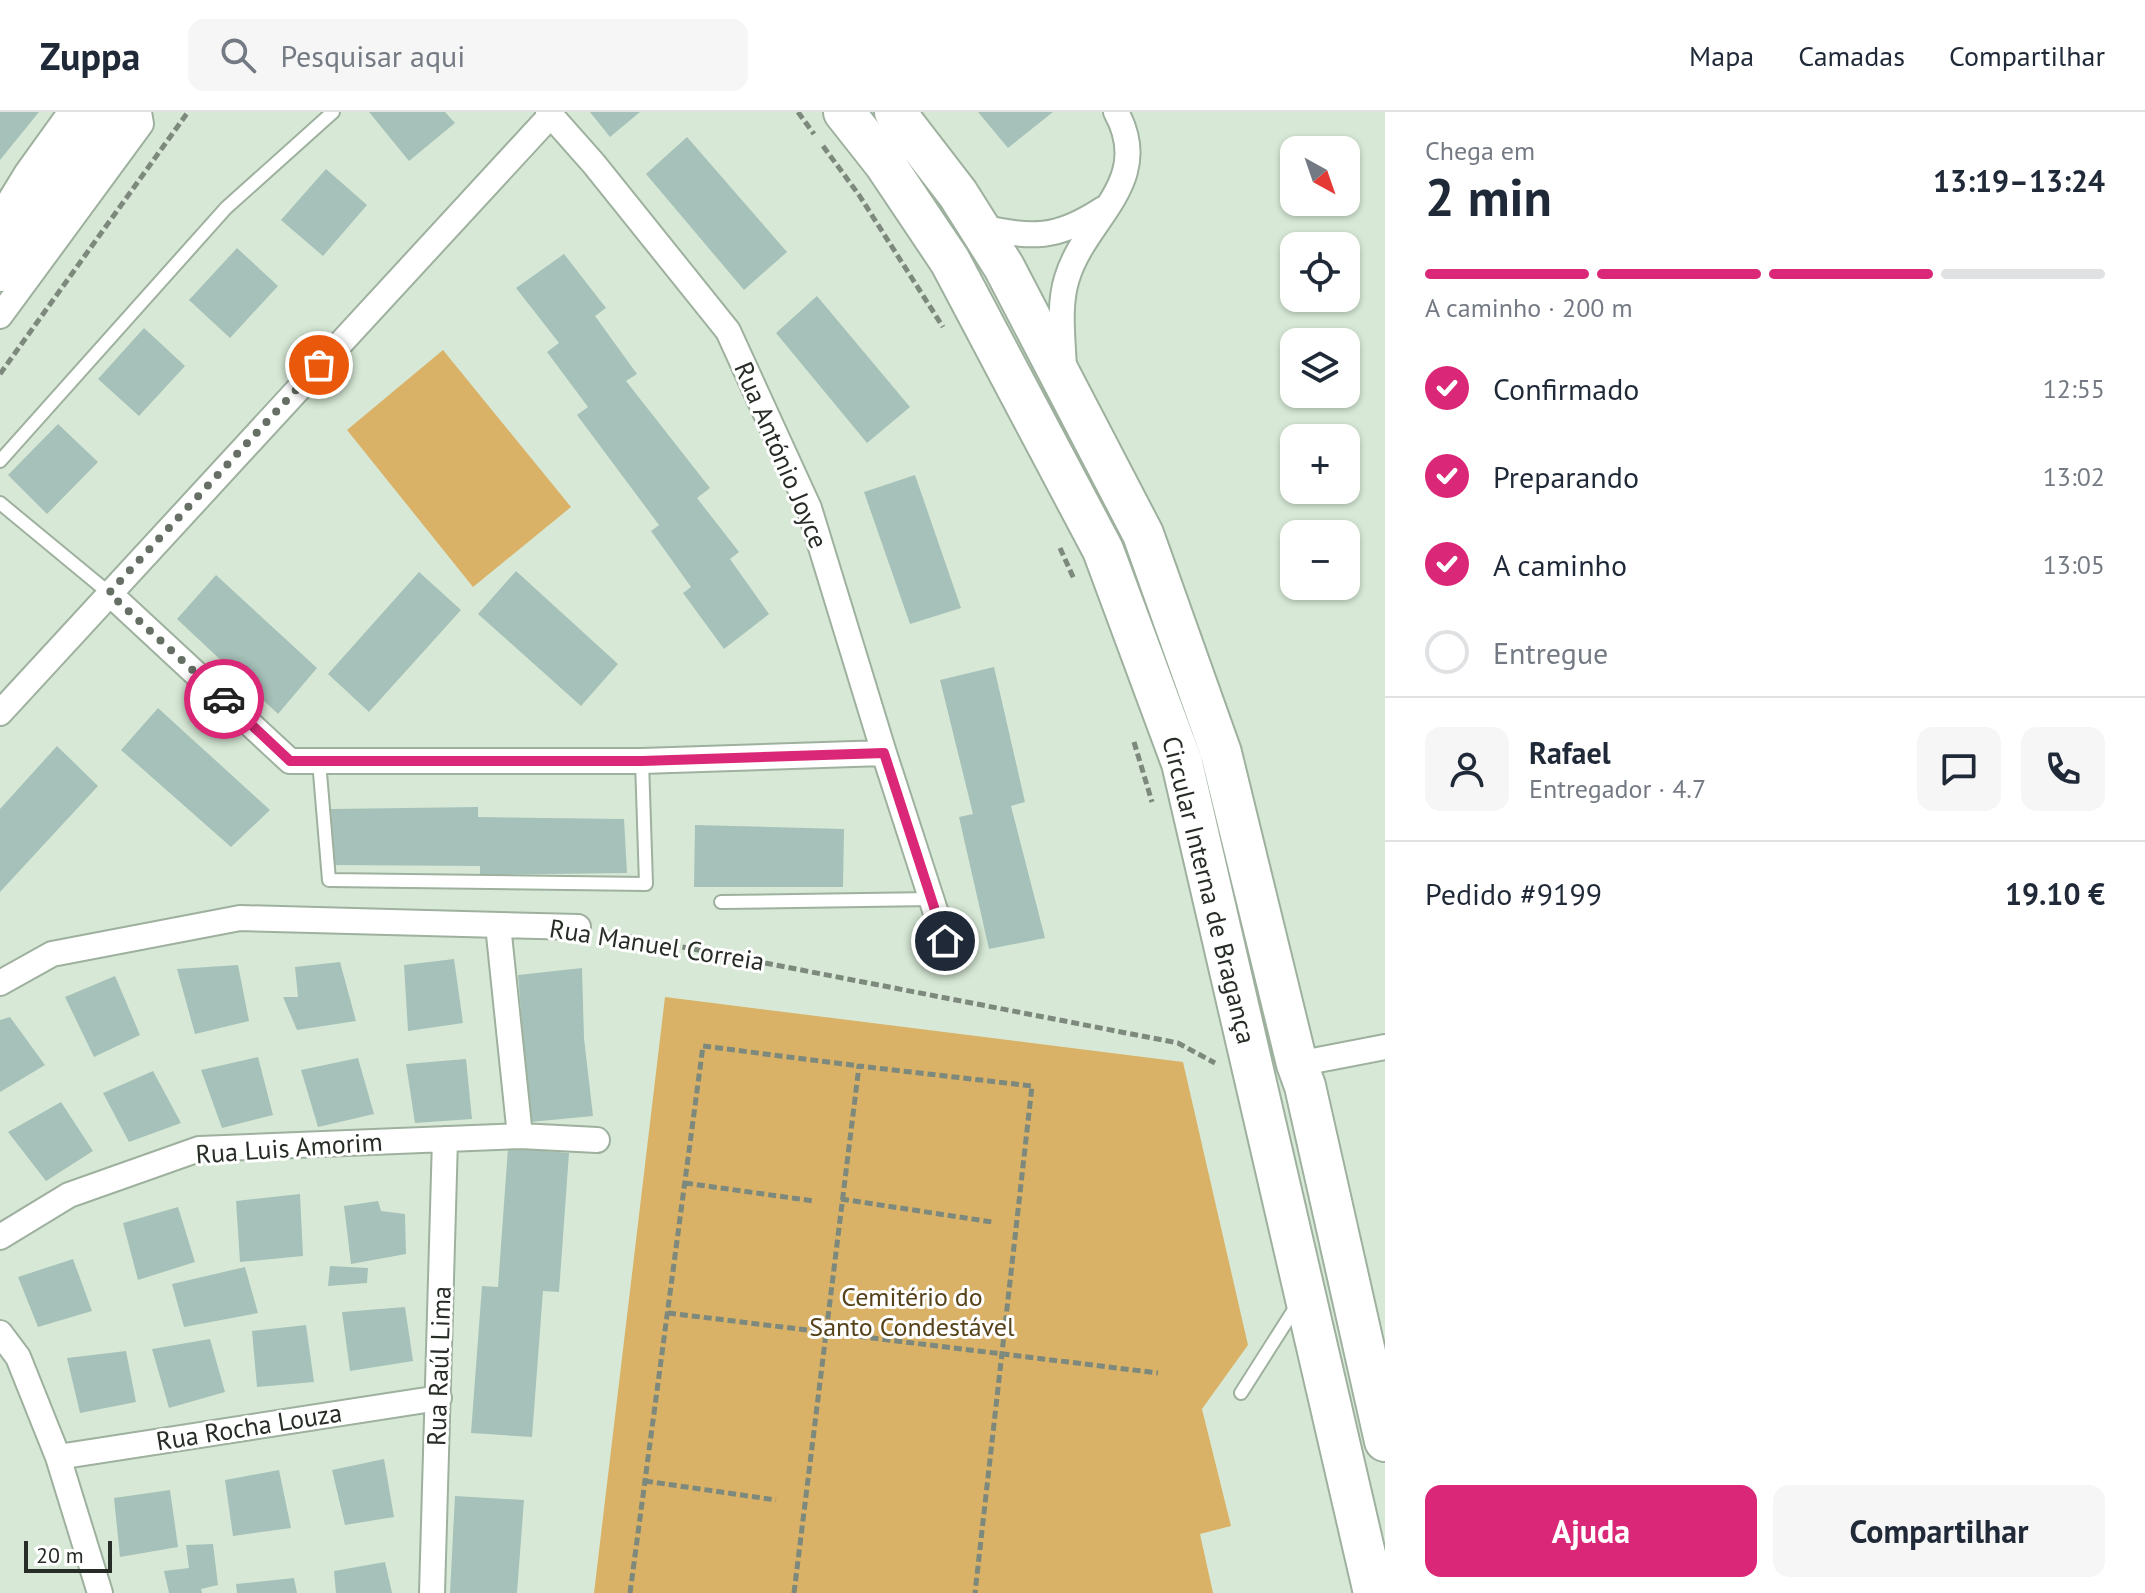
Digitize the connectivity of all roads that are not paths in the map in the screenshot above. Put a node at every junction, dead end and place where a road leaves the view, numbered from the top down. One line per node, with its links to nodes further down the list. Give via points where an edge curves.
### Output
1 (78, 112): 11 (main road)
2 (118, 112): 12 (main road)
3 (139, 112): 13 (street, via 141,124)
4 (333, 112): 15 (lane, via 226,208)
5 (844, 112): 34 (main road, Circular Interna de Bragança, via 950,261 1103,550 1182,763)
6 (895, 112): 10 (main road, Circular Interna de Bragança)
7 (1116, 112): 9 (street, via 1128,159)
8 (549, 113): 17 (street); 19 (street, Rua António Joyce, via 728,331 809,508)
9 (1112, 203): 10 (street, via 1054,234 1021,236); 14 (street, via 1066,280)
10 (980, 227): 14 (main road, Circular Interna de Bragança, via 1031,314)
11 (0, 228)
12 (0, 273)
13 (0, 316)
14 (1065, 388): 29 (main road, Circular Interna de Bragança, via 1143,534 1221,753)
15 (0, 461)
16 (0, 503): 17 (lane)
17 (109, 593): 18 (street); 20 (street, via 290,761)
18 (0, 713)
19 (884, 753): 21 (street); 22 (street, Rua António Joyce)
20 (319, 761): 21 (street); 21 (lane, via 329,880 646,884)
21 (642, 761)
22 (932, 899): 23 (lane); 26 (street, Rua António Joyce)
23 (721, 902)
24 (498, 925): 25 (street, Rua Manuel Correia); 27 (street, Rua Manuel Correia, via 240,918 52,954); 30 (street)
25 (578, 927)
26 (945, 941)
27 (0, 983)
28 (1385, 1047): 29 (street)
29 (1297, 1064): 38 (main road, Circular Interna de Bragança)
30 (520, 1136): 31 (street, Rua Luis Amorim); 32 (street, Rua Luis Amorim)
31 (445, 1139): 33 (street, Rua Luis Amorim, via 199,1149 69,1195); 37 (street, Rua Raúl Lima)
32 (597, 1140)
33 (0, 1237)
34 (1305, 1293): 36 (lane); 42 (main road, Circular Interna de Bragança)
35 (0, 1333): 39 (street, via 18,1357)
36 (1241, 1393)
37 (439, 1398): 39 (street, Rua Rocha Louza); 41 (street, Rua Raúl Lima)
38 (1385, 1441)
39 (58, 1457): 40 (street)
40 (100, 1593)
41 (432, 1593)
42 (1374, 1593)

